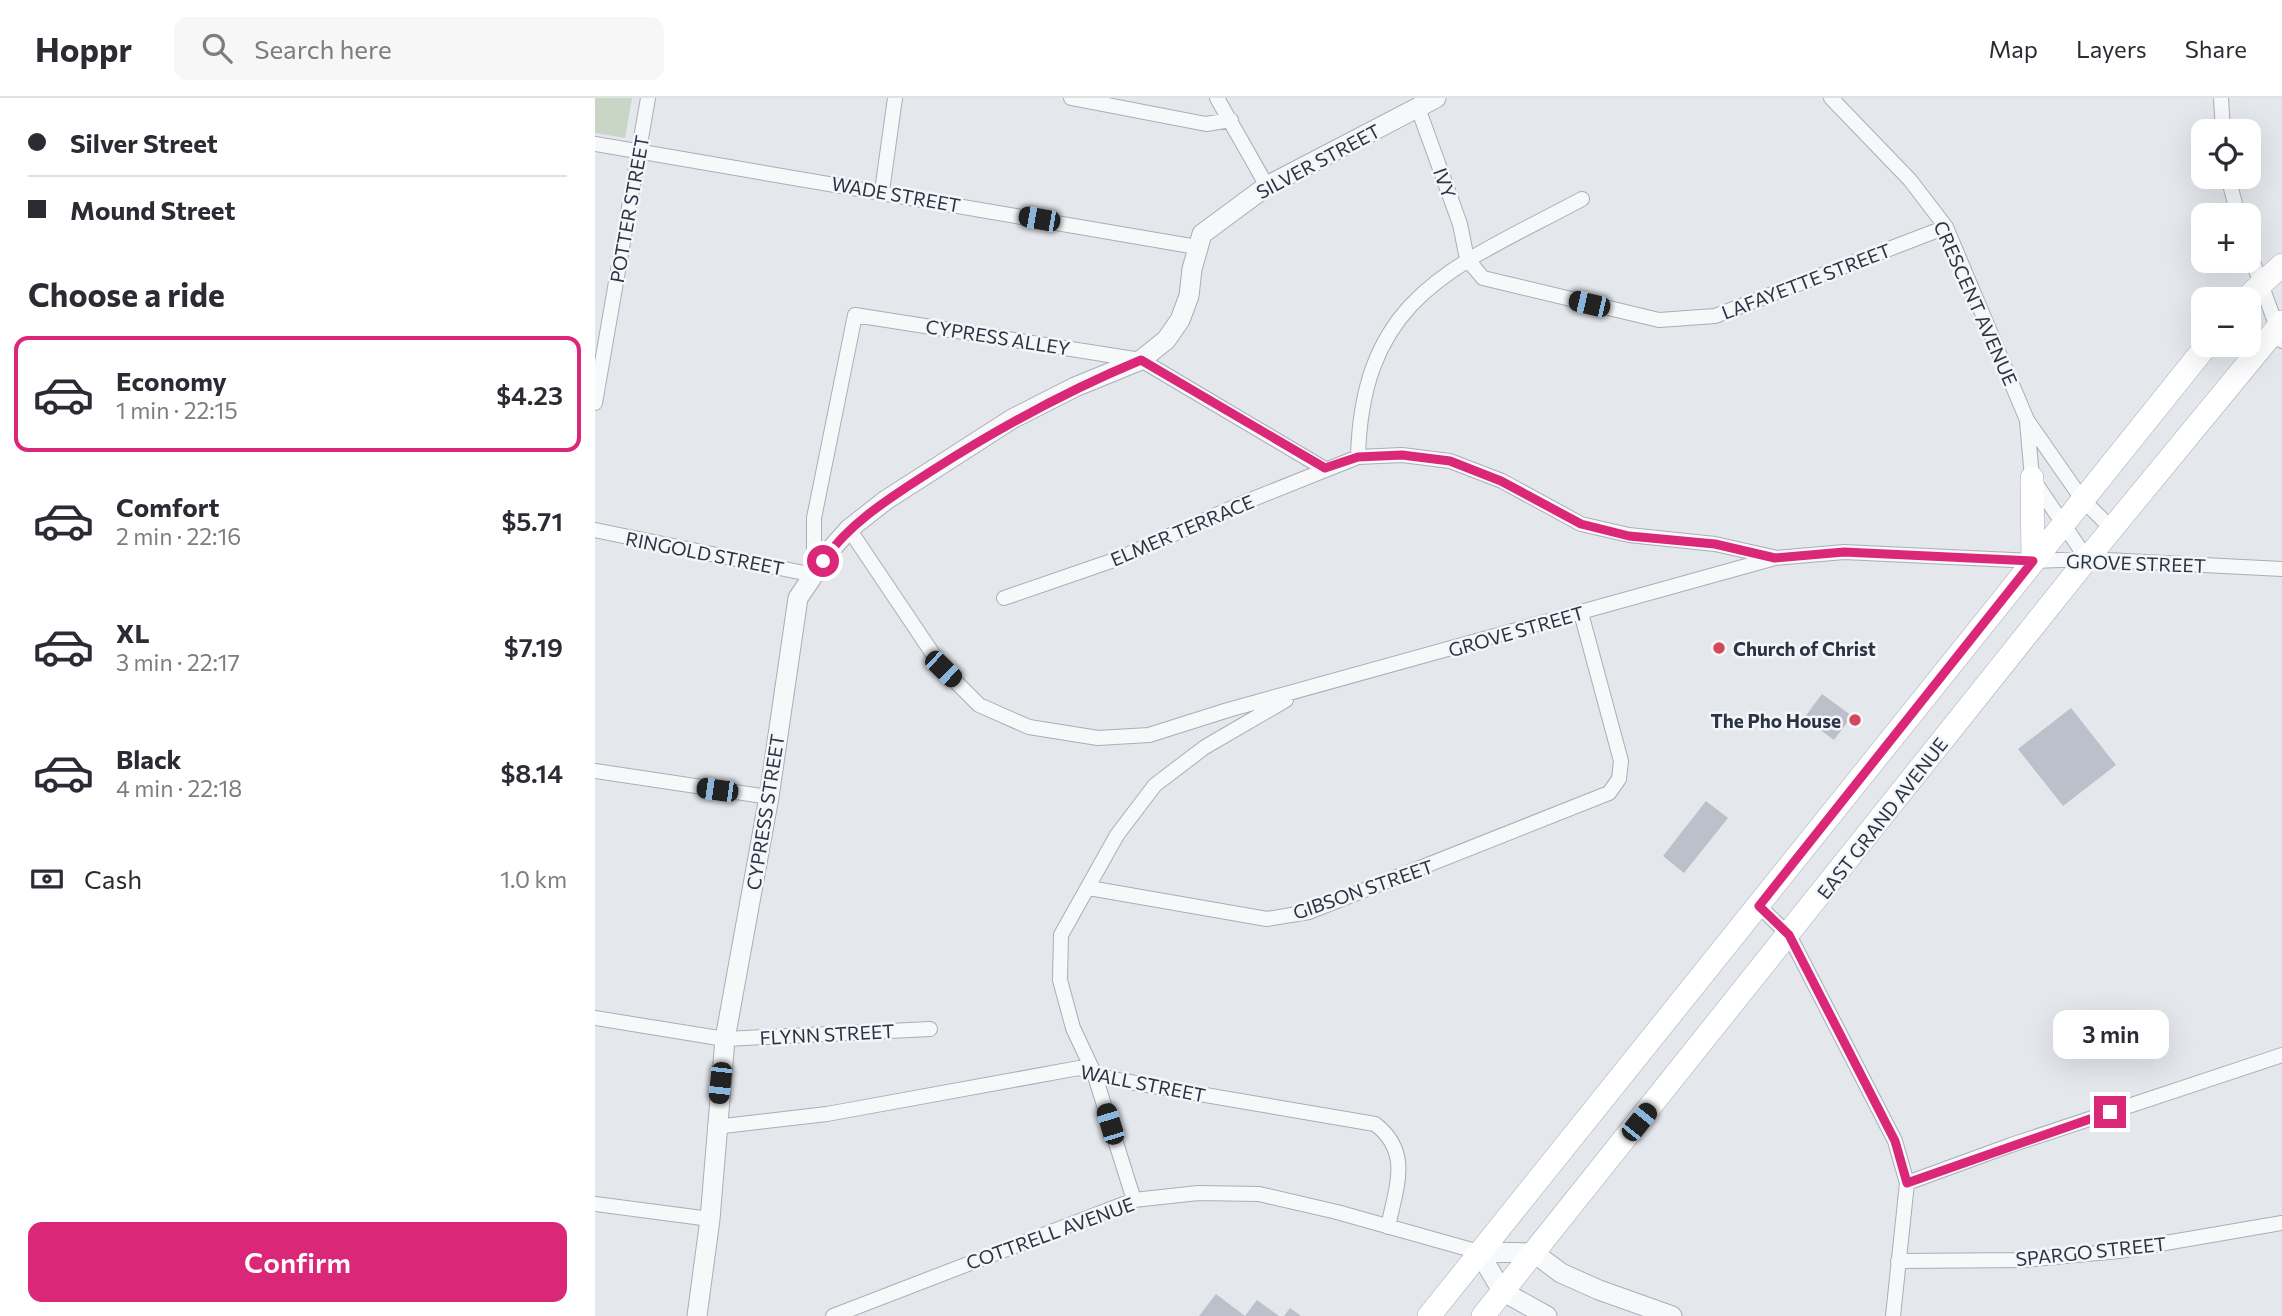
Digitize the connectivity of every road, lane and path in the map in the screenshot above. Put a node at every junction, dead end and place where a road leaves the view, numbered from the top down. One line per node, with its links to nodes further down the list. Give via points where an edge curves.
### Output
1 (648, 98): 12 (street, POTTER STREET)
2 (895, 98): 14 (street)
3 (1070, 98): 10 (street, via 1206,124)
4 (1217, 98): 10 (street)
5 (1436, 98): 8 (street, SILVER STREET)
6 (1831, 98): 16 (street, CRESCENT AVENUE, via 1910,180)
7 (2221, 98): 9 (street)
8 (1418, 108): 13 (street, SILVER STREET); 18 (street, IVY, via 1460,224)
9 (2222, 119)
10 (1231, 120): 13 (street)
11 (595, 144): 12 (street, WADE STREET)
12 (640, 152): 14 (street, WADE STREET); 26 (street, POTTER STREET)
13 (1267, 186): 17 (street, SILVER STREET, via 1202,234)
14 (882, 191): 17 (street, WADE STREET)
15 (1583, 199): 18 (street)
16 (1946, 227): 18 (street, LAFAYETTE STREET, via 1715,316 1659,320 1483,278); 27 (street, CRESCENT AVENUE)
17 (1197, 247): 25 (street, via 1180,320 1166,340)
18 (1467, 259): 28 (street, via 1414,300 1388,331 1370,372 1359,417)
19 (2282, 265): 20 (main road)
20 (2258, 287)
21 (2261, 305): 23 (street)
22 (855, 315): 25 (street, CYPRESS ALLEY); 40 (street, CYPRESS STREET, via 814,518)
23 (2280, 331): 34 (main road, EAST GRAND AVENUE)
24 (2197, 357): 31 (main road)
25 (1141, 360): 29 (street); 33 (street, via 1012,419)
26 (595, 403)
27 (2027, 420): 30 (street, CRESCENT AVENUE); 31 (street, CRESCENT AVENUE)
28 (1358, 457): 29 (street, ELMER TERRACE); 36 (street, ELMER TERRACE, via 1402,455 1450,461 1501,481 1581,524 1629,536 1715,544)
29 (1325, 468): 41 (street, ELMER TERRACE, via 1120,558)
30 (2032, 478): 32 (street, CRESCENT AVENUE); 38 (main road)
31 (2082, 499): 32 (main road); 34 (street, CRESCENT AVENUE)
32 (2061, 524): 37 (street, CRESCENT AVENUE); 38 (main road)
33 (849, 529): 40 (street); 43 (street, GROVE STREET, via 943,669 979,705 1029,727 1098,738 1149,734)
34 (2112, 529): 37 (main road, EAST GRAND AVENUE)
35 (595, 530): 40 (street, RINGOLD STREET)
36 (1775, 558): 38 (street, GROVE STREET, via 1844,552); 42 (street, GROVE STREET)
37 (2087, 559): 38 (street, GROVE STREET); 39 (street, GROVE STREET); 48 (main road, EAST GRAND AVENUE)
38 (2033, 561): 47 (main road)
39 (2282, 569)
40 (814, 575): 45 (street, CYPRESS STREET, via 798,598)
41 (1005, 598)
42 (1581, 613): 43 (street, GROVE STREET); 46 (street, GIBSON STREET, via 1621,761 1619,779 1609,793 1309,912 1267,919)
43 (1300, 692): 46 (street, via 1205,747 1155,785 1117,835)
44 (595, 771): 45 (street)
45 (769, 797): 51 (street, CYPRESS STREET)
46 (1089, 888): 53 (street, via 1061,935 1060,980 1073,1028)
47 (1759, 906): 48 (street); 61 (main road)
48 (1789, 935): 55 (street, via 1895,1141); 62 (main road, EAST GRAND AVENUE)
49 (595, 1018): 51 (street, FLYNN STREET)
50 (930, 1029): 51 (street, FLYNN STREET)
51 (725, 1039): 54 (street, CYPRESS STREET)
52 (2282, 1055): 55 (street)
53 (1094, 1073): 54 (street, WALL STREET, via 1079,1068 827,1114); 56 (street); 60 (street, WALL STREET, via 1375,1124 1391,1136 1399,1157)
54 (715, 1127): 58 (street, CYPRESS STREET)
55 (1907, 1183): 63 (street)
56 (1134, 1200): 60 (street, COTTRELL AVENUE, via 1198,1193 1259,1194); 66 (street, COTTRELL AVENUE)
57 (595, 1204): 58 (street)
58 (710, 1219): 65 (street, CYPRESS STREET)
59 (2282, 1223): 63 (street, SPARGO STREET, via 2119,1251 2025,1261)
60 (1388, 1227): 61 (street, COTTRELL AVENUE)
61 (1479, 1252): 62 (street); 64 (street); 67 (main road)
62 (1534, 1252): 64 (main road, EAST GRAND AVENUE); 70 (street, via 1562,1273)
63 (1898, 1262): 71 (street)
64 (1502, 1291): 68 (main road, EAST GRAND AVENUE); 69 (street)
65 (697, 1316)
66 (833, 1316)
67 (1429, 1316)
68 (1483, 1316)
69 (1547, 1316)
70 (1672, 1316)
71 (1893, 1316)

